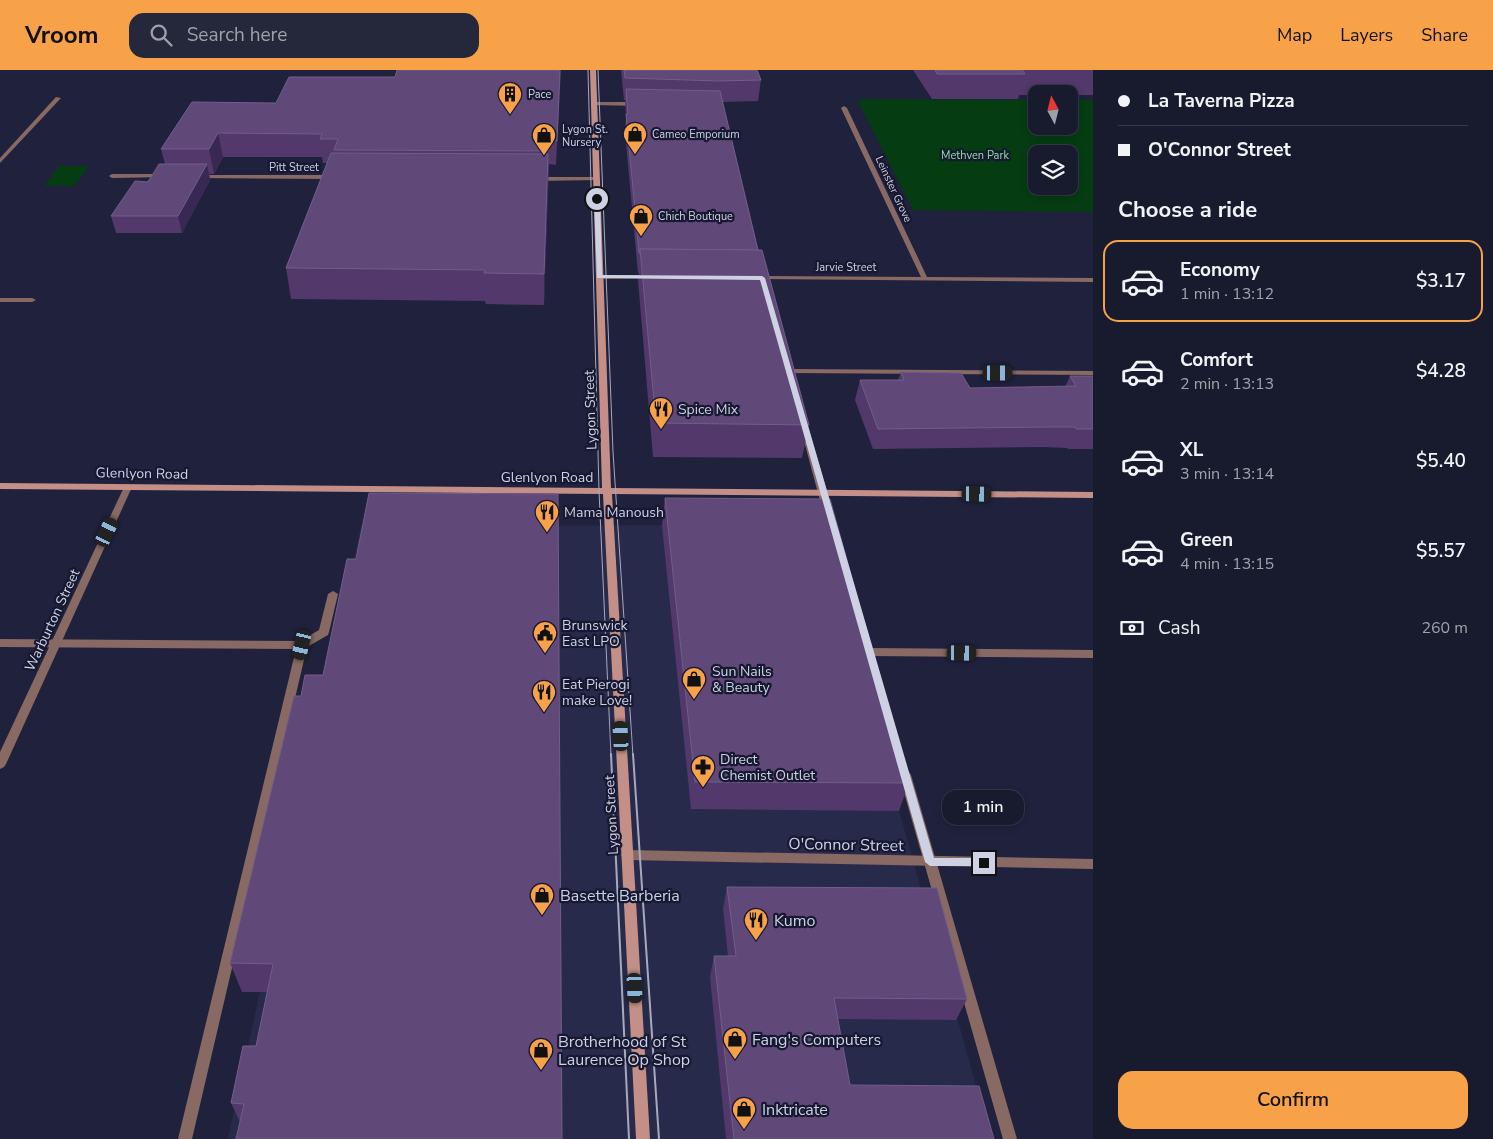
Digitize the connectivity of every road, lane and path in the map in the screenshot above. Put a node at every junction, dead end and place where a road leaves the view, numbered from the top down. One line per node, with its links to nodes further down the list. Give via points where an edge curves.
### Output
1 (593, 70): 3 (street, Lygon Street)
2 (58, 98): 6 (street)
3 (594, 103): 4 (street); 12 (street, Lygon Street)
4 (646, 104)
5 (844, 108): 17 (street, Leinster Grove)
6 (0, 161)
7 (112, 176): 8 (street)
8 (171, 176)
9 (190, 176): 10 (street, Pitt Street)
10 (337, 177)
11 (523, 179): 12 (street)
12 (596, 179): 14 (street, Lygon Street)
13 (761, 274): 16 (street, Jarvie Street); 17 (street, Jarvie Street); 19 (street)
14 (599, 277): 15 (street); 27 (street, Lygon Street)
15 (659, 277)
16 (753, 278)
17 (925, 279): 18 (street, Jarvie Street)
18 (1093, 280)
19 (764, 286)
20 (0, 300): 21 (street)
21 (32, 300)
22 (783, 352): 23 (street, via 790,375)
23 (1093, 374)
24 (801, 415): 28 (street)
25 (0, 486): 26 (street, Glenlyon Road)
26 (128, 487): 27 (street, Glenlyon Road); 33 (street, Warburton Street)
27 (606, 491): 28 (street, Glenlyon Road); 39 (street, Lygon Street)
28 (822, 492): 29 (street, Glenlyon Road); 30 (street)
29 (1093, 495)
30 (831, 521)
31 (333, 594): 34 (street, via 324,632)
32 (0, 643): 33 (street)
33 (56, 644): 34 (street); 37 (street, Warburton Street)
34 (302, 645): 42 (street)
35 (869, 652): 36 (street)
36 (1093, 654)
37 (0, 764)
38 (902, 767): 40 (street)
39 (628, 855): 40 (street, O'Connor Street); 43 (street, Lygon Street)
40 (930, 862): 41 (street, O'Connor Street); 44 (street)
41 (1093, 864)
42 (185, 1139)
43 (643, 1139)
44 (1010, 1139)

